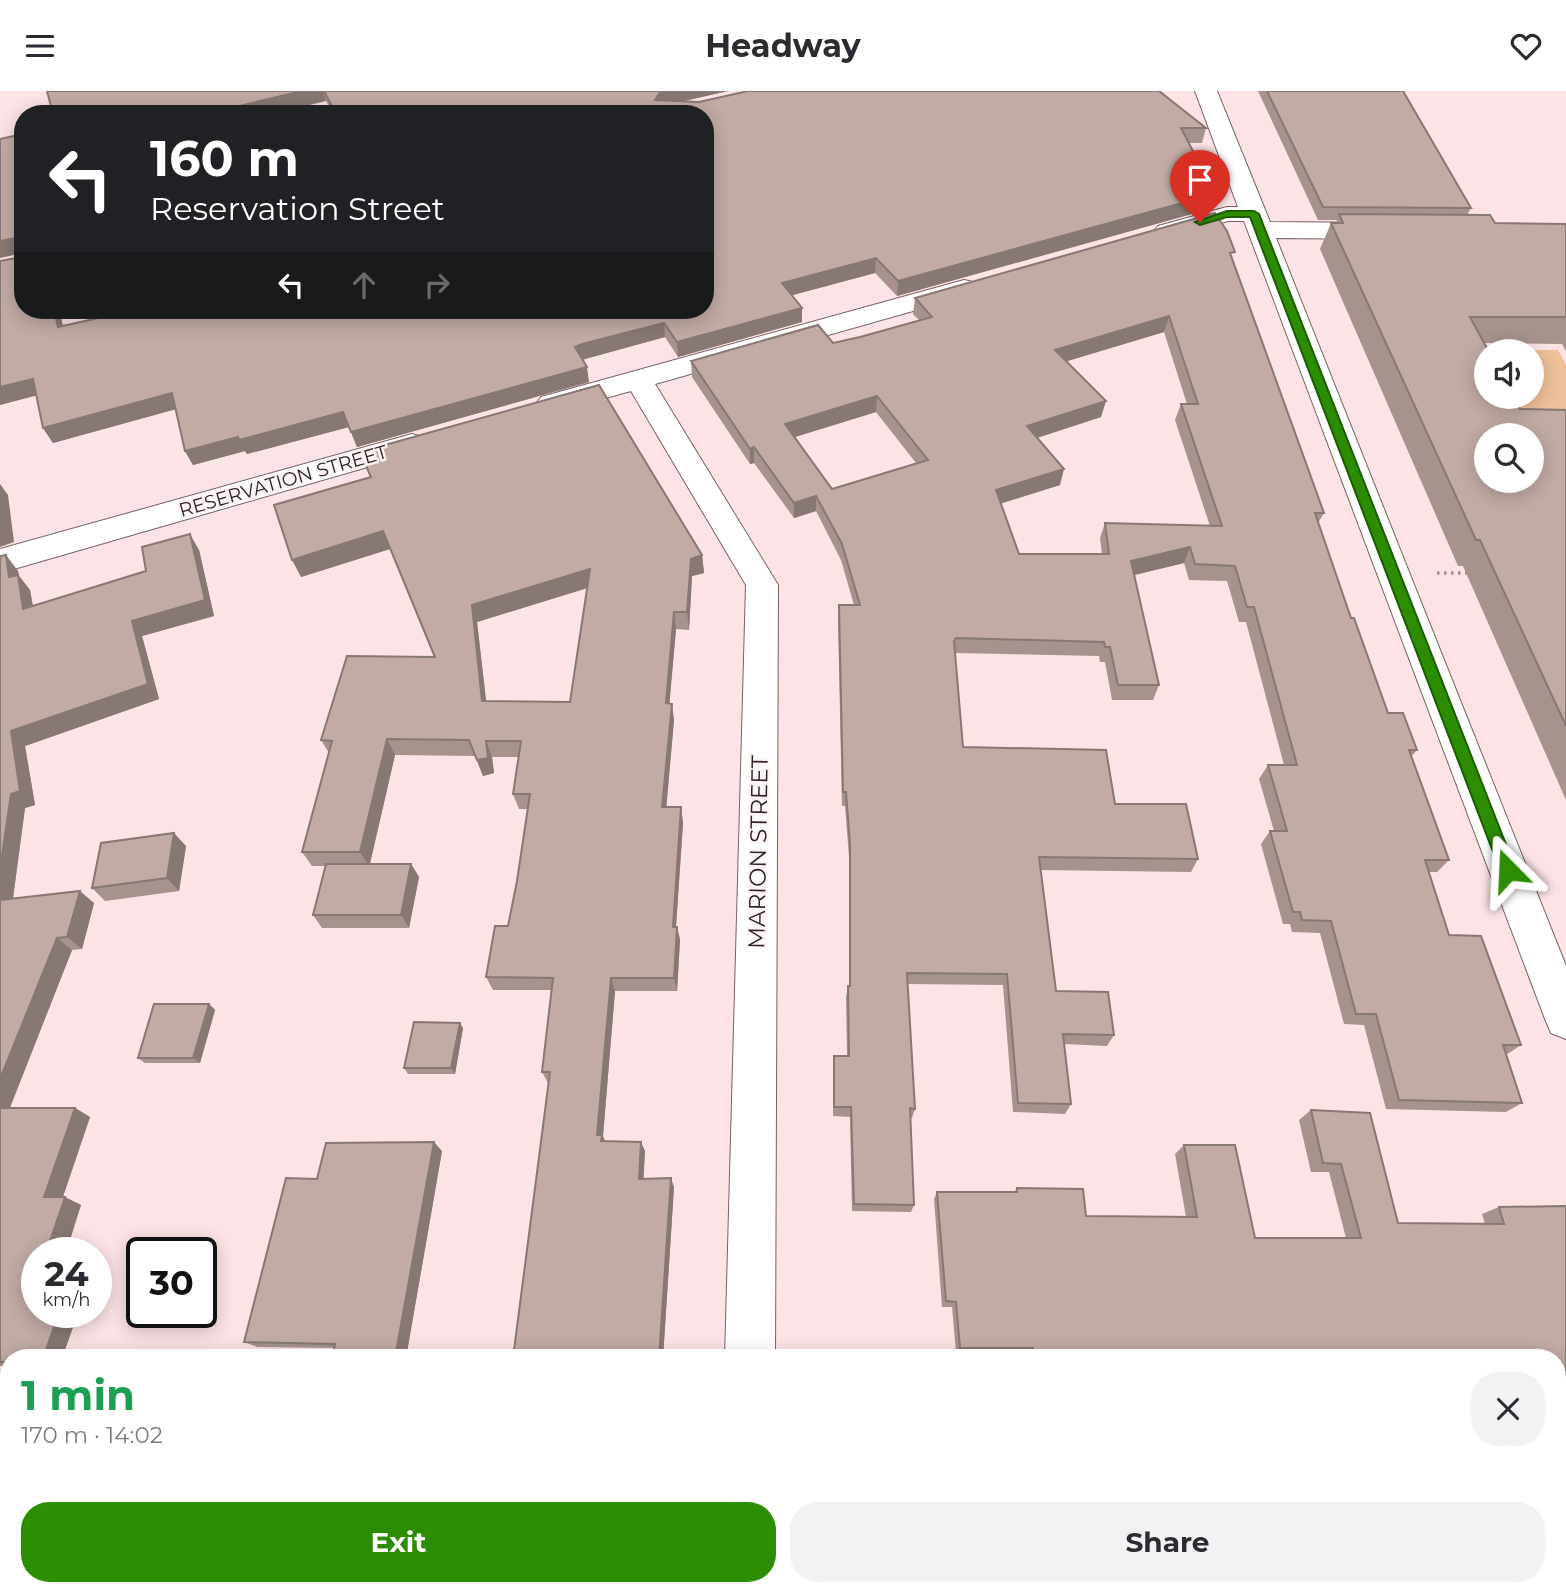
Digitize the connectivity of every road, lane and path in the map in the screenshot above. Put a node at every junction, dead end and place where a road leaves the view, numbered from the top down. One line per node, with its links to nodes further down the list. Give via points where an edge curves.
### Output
1 (1206, 91): 2 (street)
2 (1257, 222): 3 (street); 4 (street, via 1227,214); 10 (street)
3 (1406, 231)
4 (1147, 237)
5 (986, 282): 6 (street)
6 (638, 379): 7 (street); 13 (street, MARION STREET, via 762,585)
7 (531, 410)
8 (437, 437): 9 (street, RESERVATION STREET)
9 (0, 561)
10 (1393, 573): 11 (path); 12 (street)
11 (1474, 573)
12 (1566, 1019)
13 (750, 1349)

